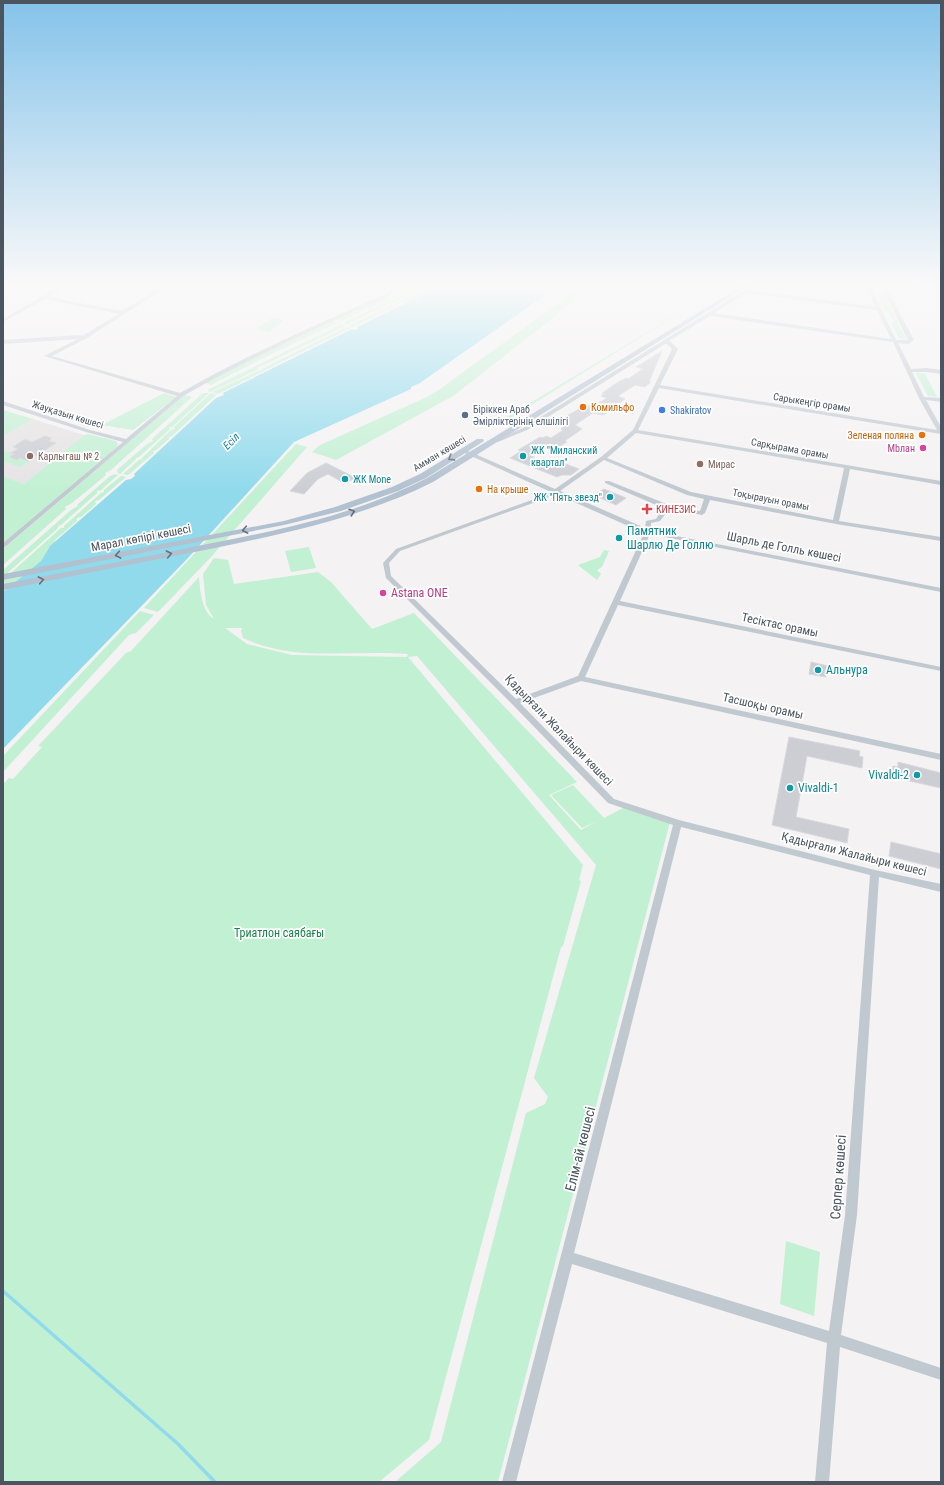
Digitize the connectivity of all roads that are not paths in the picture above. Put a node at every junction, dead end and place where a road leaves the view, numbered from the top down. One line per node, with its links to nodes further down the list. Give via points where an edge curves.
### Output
1 (52, 353): 11 (street, via 47,356)
2 (259, 353): 11 (street)
3 (625, 353): 19 (main road, Амман көшесі)
4 (635, 353): 18 (main road, Амман көшесі)
5 (645, 353): 18 (street, Амман көшесі, via 525,430)
6 (673, 353): 10 (street)
7 (901, 353): 8 (street)
8 (910, 371): 9 (street); 12 (street)
9 (941, 372)
10 (657, 386): 15 (street); 16 (street, Сарыкеңгір орамы)
11 (181, 395): 17 (street)
12 (922, 398): 13 (street); 16 (street)
13 (941, 400)
14 (3, 403): 17 (street, Жауқазын көшесі)
15 (635, 431): 20 (street); 21 (street, Сарқырама орамы)
16 (941, 432)
17 (127, 441): 32 (street)
18 (488, 444): 19 (main road, Амман көшесі)
19 (468, 452): 24 (street, Шарль де Голль көшесі); 28 (main road, Амман көшесі, one-way to 28, via 395,489 338,509); 30 (main road, Амман көшесі, one-way to 19, via 346,514 392,498 415,488)
20 (603, 458): 24 (street); 25 (street, Тоқырауын орамы, via 689,494)
21 (847, 467): 23 (street, Сарқырама орамы); 27 (street)
22 (607, 482): 26 (street)
23 (941, 483)
24 (555, 492): 29 (street, Шарль де Голль көшесі); 39 (street, Қадырғали Жалайыри көшесі, via 398,550 386,562 388,577)
25 (708, 497): 26 (street, via 702,513); 27 (street, Тоқырауын орамы)
26 (667, 507): 29 (street, via 658,520 648,522)
27 (836, 522): 31 (street, Тоқырауын орамы)
28 (284, 523): 33 (main road, Марал көпірі көшесі, one-way to 33)
29 (648, 532): 35 (street, Шарль де Голль көшесі); 36 (street)
30 (274, 533): 34 (main road, Марал көпірі көшесі, one-way to 30)
31 (941, 539)
32 (3, 546)
33 (3, 577)
34 (3, 587)
35 (941, 590)
36 (615, 602): 37 (street, Тесіктас орамы); 38 (street)
37 (941, 669)
38 (581, 678): 39 (street); 40 (street, Тасшоқы орамы)
39 (515, 702): 41 (street, Қадырғали Жалайыри көшесі, via 611,800)
40 (941, 757)
41 (678, 823): 42 (street, Қадырғали Жалайыри көшесі); 44 (street, Елім-ай көшесі)
42 (875, 873): 43 (street, Қадырғали Жалайыри көшесі); 45 (street, Серпер көшесі, via 851,1215)
43 (941, 888)
44 (568, 1257): 45 (street); 47 (street, Елім-ай көшесі)
45 (834, 1339): 46 (street); 48 (street, Серпер көшесі)
46 (941, 1374)
47 (509, 1482)
48 (822, 1482)

